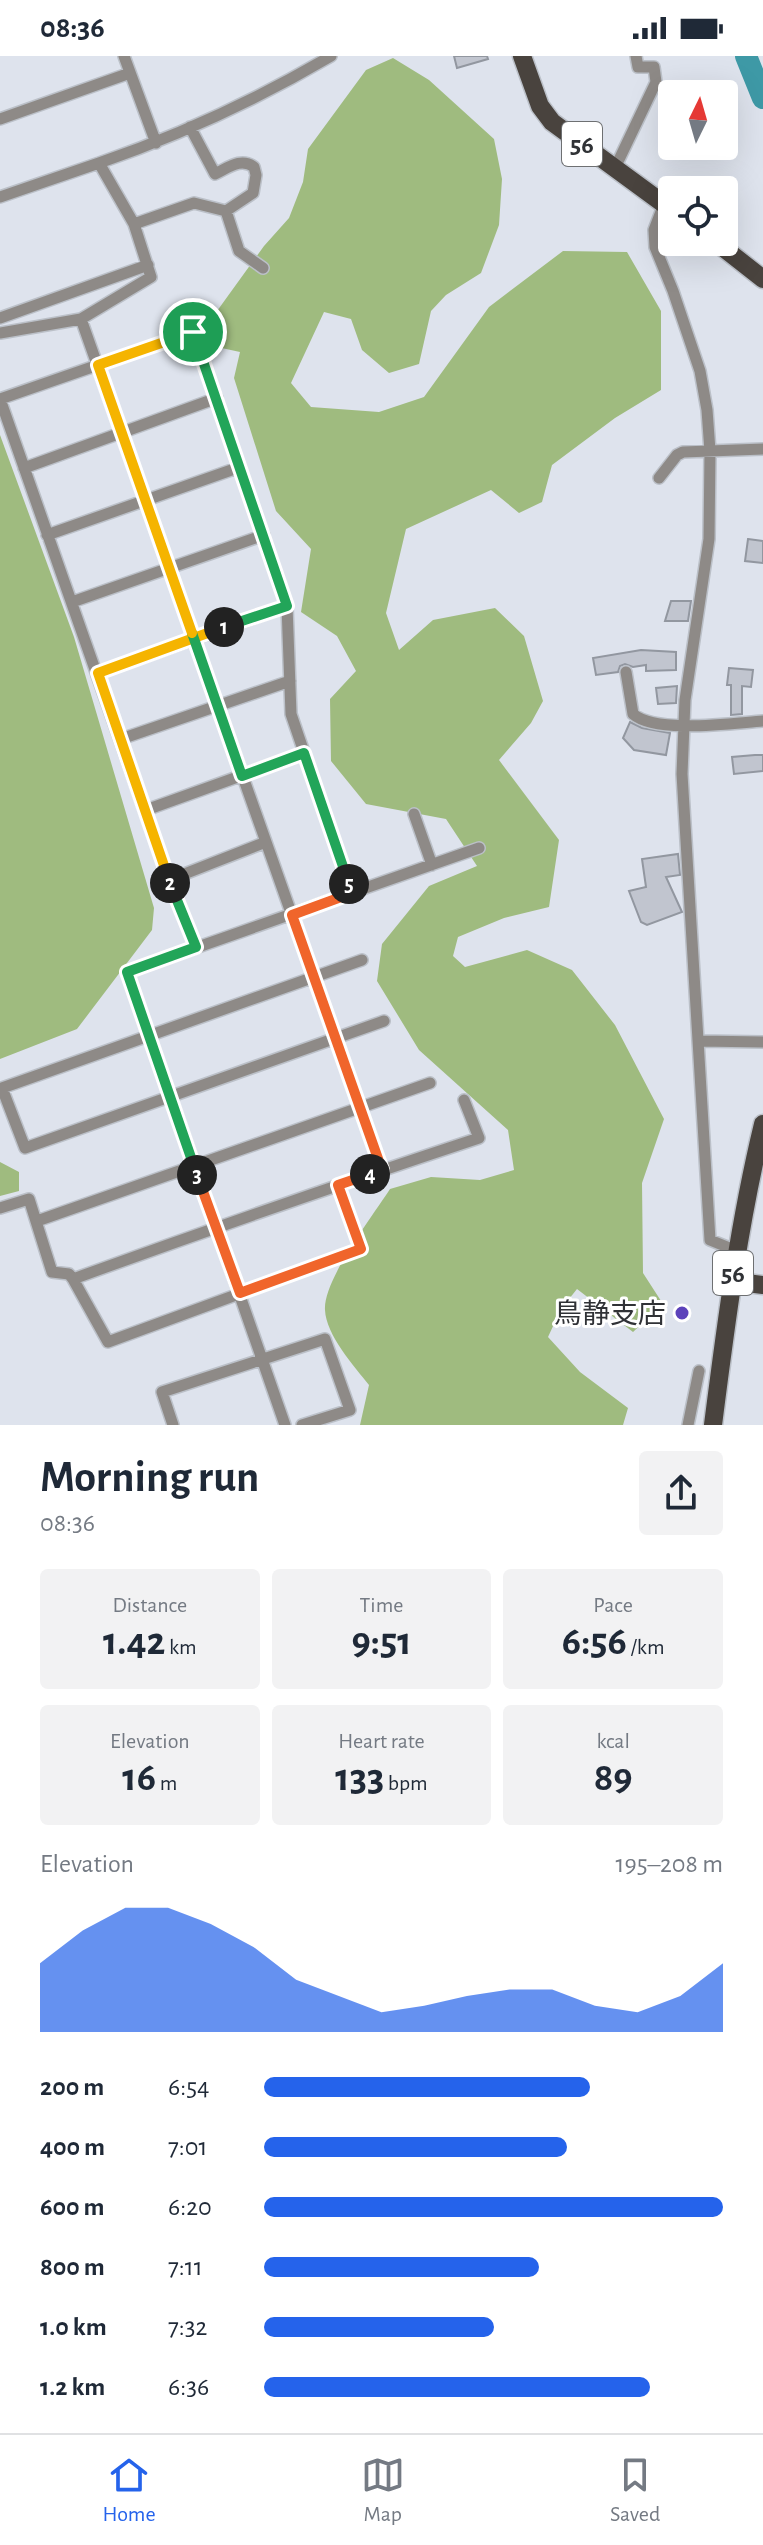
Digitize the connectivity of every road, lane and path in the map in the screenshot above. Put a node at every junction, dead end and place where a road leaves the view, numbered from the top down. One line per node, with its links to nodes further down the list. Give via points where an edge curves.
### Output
1 (124, 56): 5 (street)
2 (331, 56): 7 (street)
3 (522, 56): 10 (main road, 56, via 544,113)
4 (636, 56): 10 (street, via 638,67 654,67 656,82)
5 (130, 73): 6 (street); 8 (street)
6 (0, 119)
7 (190, 127): 8 (street); 13 (street, via 215,174 239,162 254,167 253,193)
8 (156, 143): 9 (street)
9 (99, 163): 11 (street); 15 (street)
10 (615, 168): 12 (main road, 56)
11 (0, 197)
12 (658, 200)
13 (226, 211): 15 (street, via 194,203); 20 (street, via 239,251)
14 (658, 223): 16 (street)
15 (134, 224): 19 (street)
16 (658, 254)
17 (659, 256): 29 (street, via 700,371)
18 (734, 256): 21 (main road)
19 (148, 265): 22 (street); 23 (street, via 151,277)
20 (263, 268)
21 (763, 279)
22 (0, 318)
23 (81, 319): 24 (street); 25 (street)
24 (0, 333)
25 (98, 365): 26 (street, via 193,332); 27 (street); 31 (street, via 0,399)
26 (217, 398): 27 (street); 30 (street)
27 (121, 431): 31 (street); 33 (street)
28 (763, 449): 29 (street)
29 (710, 451): 32 (street, via 677,455); 45 (street, via 709,539)
30 (240, 467): 33 (street); 35 (street)
31 (24, 468): 34 (street)
32 (659, 478)
33 (145, 500): 34 (street); 36 (street)
34 (47, 535): 37 (street)
35 (264, 535): 36 (street); 38 (street)
36 (169, 569): 37 (street); 39 (street)
37 (72, 602): 41 (street)
38 (287, 606): 39 (street); 42 (street)
39 (194, 638): 41 (street); 43 (street)
40 (626, 672): 45 (street, via 633,714 645,721)
41 (98, 673): 46 (street)
42 (290, 681): 43 (street); 47 (street, via 291,714)
43 (218, 706): 46 (street); 48 (street)
44 (763, 721): 45 (street)
45 (683, 726): 63 (street, via 683,812)
46 (121, 739): 49 (street)
47 (304, 753): 48 (street); 55 (street)
48 (242, 776): 49 (street); 51 (street)
49 (146, 810): 54 (street)
50 (414, 814): 53 (street)
51 (266, 842): 54 (street); 56 (street)
52 (479, 848): 53 (street)
53 (432, 865): 55 (street)
54 (169, 880): 57 (street)
55 (352, 893): 56 (street)
56 (292, 915): 57 (street); 59 (street)
57 (196, 947): 61 (street, via 127,972)
58 (362, 960): 59 (street)
59 (314, 977): 61 (street); 62 (street)
60 (384, 1021): 62 (street)
61 (149, 1035): 66 (street); 66 (street, via 2,1088 25,1148)
62 (335, 1038): 66 (street); 68 (street)
63 (700, 1041): 64 (street); 76 (street, via 710,1240)
64 (763, 1042)
65 (430, 1083): 68 (street)
66 (172, 1097): 70 (street)
67 (464, 1100): 71 (street, via 479,1138)
68 (360, 1109): 70 (street); 71 (street)
69 (763, 1124): 76 (main road, 56)
70 (194, 1167): 74 (street); 75 (street)
71 (382, 1170): 72 (street)
72 (338, 1185): 75 (street); 80 (street, via 361,1249)
73 (0, 1208): 74 (street, via 29,1199)
74 (37, 1221): 77 (street, via 52,1272)
75 (217, 1227): 77 (street); 80 (street)
76 (737, 1251): 78 (main road, 56)
77 (73, 1279): 80 (street, via 108,1342)
78 (731, 1281): 79 (main road); 87 (main road, 56)
79 (763, 1285)
80 (240, 1293): 81 (street)
81 (262, 1361): 83 (street, via 162,1392); 84 (street); 85 (street, via 325,1339 350,1410)
82 (699, 1371): 86 (street)
83 (173, 1425)
84 (285, 1425)
85 (302, 1425)
86 (688, 1425)
87 (713, 1425)

